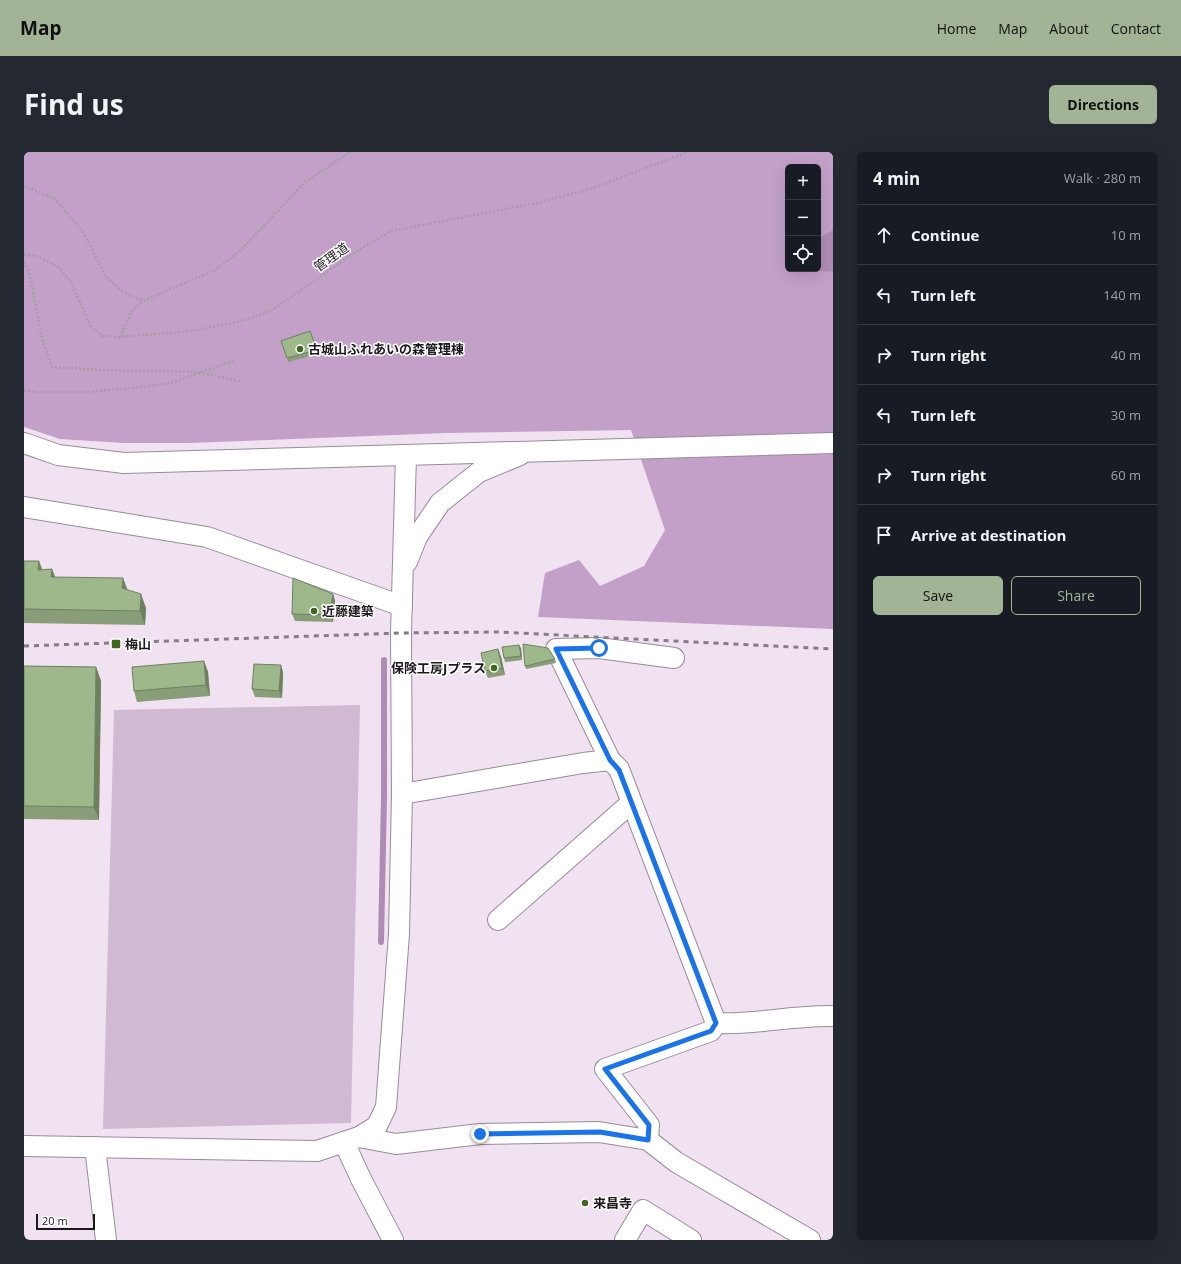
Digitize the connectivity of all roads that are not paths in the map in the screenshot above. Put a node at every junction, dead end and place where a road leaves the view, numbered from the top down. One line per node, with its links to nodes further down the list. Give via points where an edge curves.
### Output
1 (24, 443): 4 (street, via 58,455 124,463)
2 (833, 443): 3 (street)
3 (531, 451): 4 (street); 6 (street, via 480,472 440,503 417,537)
4 (406, 455): 6 (street)
5 (24, 507): 7 (street, via 207,537)
6 (403, 571): 7 (street)
7 (402, 606): 10 (street)
8 (674, 658): 9 (street, via 599,648 556,649)
9 (610, 760): 10 (street); 11 (street, via 619,770)
10 (402, 794): 15 (street, via 399,934 386,1107 378,1126)
11 (631, 803): 12 (street); 14 (street)
12 (498, 920)
13 (833, 1016): 14 (street, via 733,1024)
14 (716, 1023): 16 (street, via 711,1031 605,1069 649,1125)
15 (352, 1139): 16 (street, via 396,1144 480,1134 600,1132); 17 (street, via 317,1151); 20 (street, via 361,1179)
16 (648, 1140): 23 (street, via 676,1162)
17 (95, 1148): 18 (street); 19 (street)
18 (25, 1149)
19 (106, 1240)
20 (394, 1240)
21 (626, 1240): 22 (street, via 643,1210)
22 (691, 1240)
23 (810, 1240)

